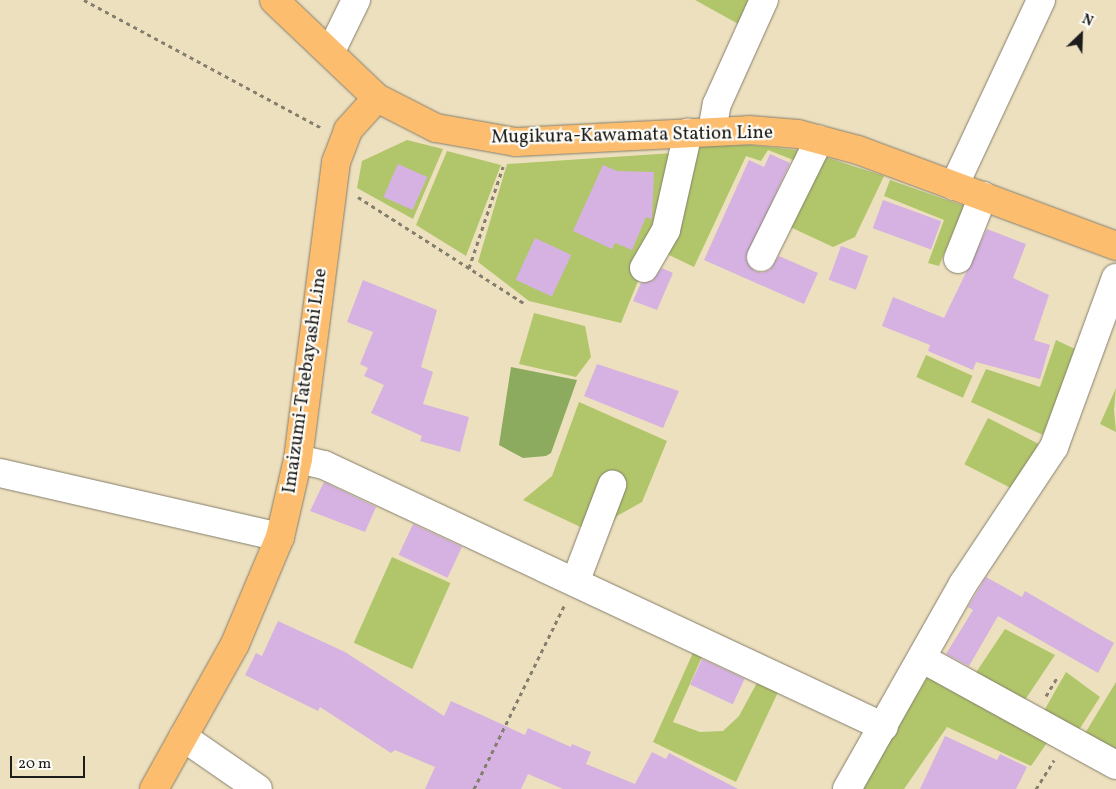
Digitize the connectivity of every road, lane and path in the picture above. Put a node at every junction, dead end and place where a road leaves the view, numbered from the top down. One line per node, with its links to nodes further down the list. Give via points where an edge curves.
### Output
1 (84, 0): 8 (path)
2 (274, 0): 6 (main road)
3 (356, 0): 6 (street)
4 (764, 0): 9 (street, via 717,104)
5 (1041, 0): 12 (street)
6 (331, 51): 7 (main road)
7 (377, 98): 9 (main road, Mugikura-Kawamata Station Line, via 436,128 488,140); 22 (main road, Imaizumi-Tatebayashi Line, via 348,130 336,162)
8 (327, 131)
9 (700, 132): 10 (main road, Mugikura-Kawamata Station Line, via 768,132); 19 (street, via 668,223)
10 (819, 140): 12 (main road, Mugikura-Kawamata Station Line); 16 (street)
11 (505, 160): 18 (path)
12 (954, 186): 14 (main road, Mugikura-Kawamata Station Line)
13 (351, 193): 18 (path)
14 (983, 196): 15 (main road, Mugikura-Kawamata Station Line); 17 (street)
15 (1116, 246)
16 (761, 257)
17 (958, 259)
18 (469, 268): 21 (path)
19 (644, 268)
20 (1116, 278): 27 (street, via 1054,447 963,584)
21 (525, 304)
22 (298, 459): 25 (main road, Imaizumi-Tatebayashi Line); 26 (street, via 324,464)
23 (0, 473): 25 (street)
24 (612, 485): 26 (street)
25 (280, 537): 29 (main road, Imaizumi-Tatebayashi Line, via 235,644)
26 (576, 580): 28 (street); 34 (path)
27 (923, 659): 28 (street); 30 (street)
28 (884, 727): 35 (street)
29 (183, 737): 32 (street); 33 (main road, Imaizumi-Tatebayashi Line)
30 (1067, 738): 31 (street); 36 (path)
31 (1116, 766)
32 (244, 785)
33 (154, 789)
34 (474, 789)
35 (847, 789)
36 (1036, 789)

